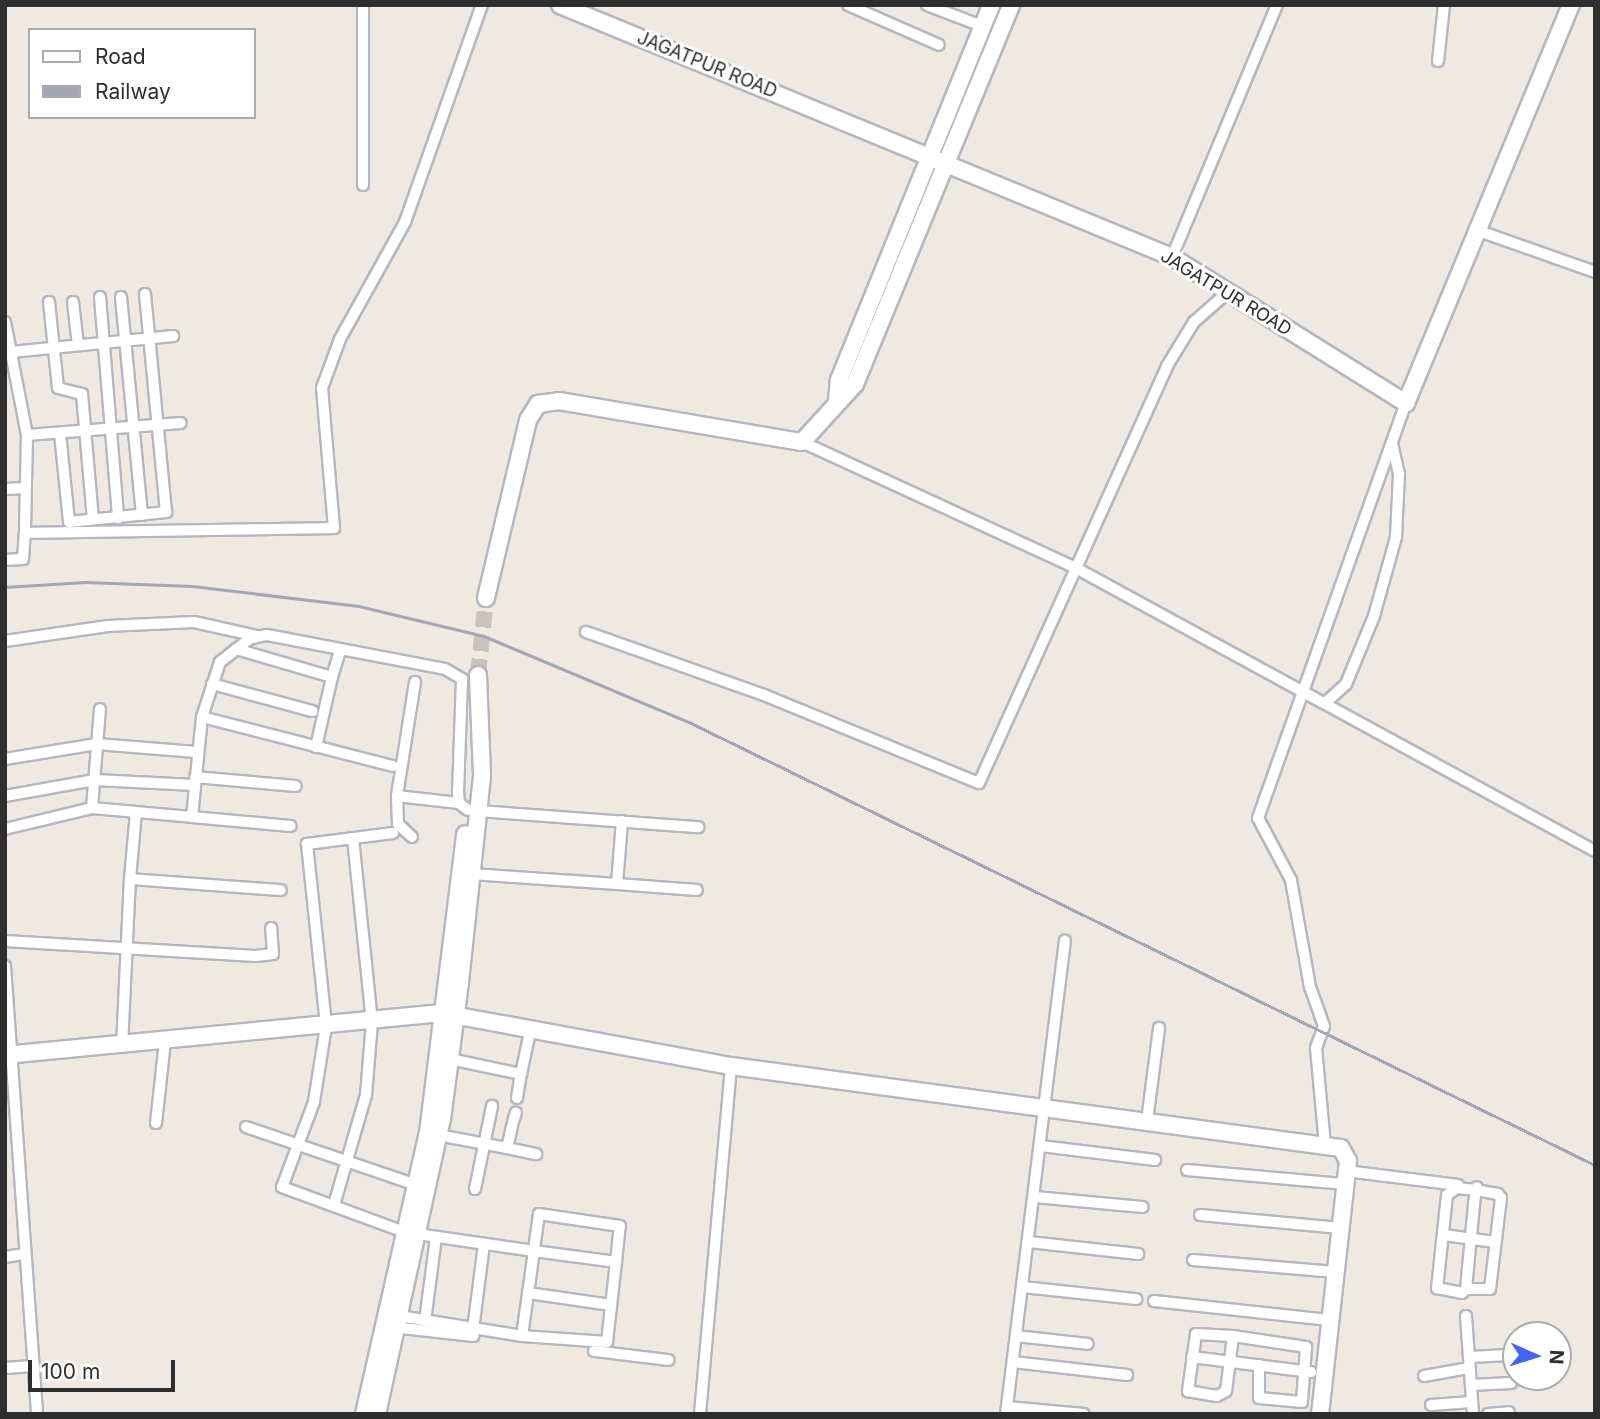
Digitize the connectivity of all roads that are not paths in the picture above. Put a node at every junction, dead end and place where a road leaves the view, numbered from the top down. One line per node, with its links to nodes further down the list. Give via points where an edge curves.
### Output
1 (363, 5): 17 (street)
2 (482, 5): 53 (street, via 405,222 340,339 322,388 334,528)
3 (560, 5): 15 (street, JAGATPUR ROAD)
4 (848, 5): 11 (street)
5 (991, 5): 12 (street)
6 (1011, 5): 16 (street)
7 (1277, 5): 19 (street)
8 (1444, 5): 14 (street)
9 (1571, 5): 18 (street)
10 (929, 6): 12 (street)
11 (867, 10): 13 (street)
12 (982, 26): 15 (street)
13 (939, 46)
14 (1438, 61)
15 (929, 154): 16 (street, JAGATPUR ROAD); 25 (street)
16 (948, 161): 19 (street, JAGATPUR ROAD); 28 (street)
17 (363, 185)
18 (1476, 230): 20 (street); 38 (street)
19 (1172, 257): 21 (street, JAGATPUR ROAD)
20 (1595, 272)
21 (1228, 292): 38 (street, JAGATPUR ROAD); 55 (street, via 1194,322 1167,366)
22 (145, 294): 31 (street)
23 (100, 297): 33 (street)
24 (121, 297): 32 (street)
25 (870, 301): 28 (street); 37 (street)
26 (49, 302): 35 (street)
27 (73, 302): 34 (street)
28 (887, 309): 37 (street, via 855,384)
29 (5, 323): 36 (street)
30 (173, 336): 31 (street)
31 (150, 338): 32 (street); 40 (street)
32 (125, 341): 33 (street); 41 (street)
33 (105, 343): 34 (street); 42 (street)
34 (78, 345): 35 (street)
35 (54, 348): 36 (street); 43 (street, via 58,388 82,394)
36 (11, 352): 45 (street)
37 (836, 401): 46 (street)
38 (1406, 403): 47 (street)
39 (181, 423): 40 (street)
40 (158, 425): 41 (street); 50 (street, via 166,512)
41 (134, 427): 42 (street); 50 (street)
42 (111, 429): 43 (street); 51 (street)
43 (85, 431): 44 (street); 52 (street)
44 (60, 433): 45 (street); 52 (street, via 69,522)
45 (27, 435): 48 (street)
46 (802, 442): 55 (street); 56 (street, via 559,401 538,404 528,420)
47 (1392, 443): 66 (street); 67 (street, via 1399,474 1395,537 1374,615 1346,684)
48 (25, 488): 49 (street); 53 (street)
49 (5, 489)
50 (142, 515): 51 (street)
51 (118, 518): 52 (street)
52 (93, 520)
53 (25, 533): 54 (street, via 23,559)
54 (5, 560)
55 (1073, 567): 57 (street, via 979,783 764,695); 66 (street)
56 (486, 598)
57 (586, 632)
58 (257, 636): 59 (street, via 194,622 108,626); 60 (street); 61 (street)
59 (5, 641)
60 (236, 649): 63 (street); 65 (street, via 220,662)
61 (340, 650): 63 (street); 82 (street, via 444,669 462,679)
62 (478, 675): 82 (street, via 478,760 471,772)
63 (332, 677): 72 (street)
64 (415, 682): 80 (street)
65 (212, 684): 69 (street); 70 (street)
66 (1303, 690): 67 (street); 124 (street, via 1258,818 1288,870 1310,987 1324,1026 1316,1048)
67 (1325, 703): 92 (street)
68 (100, 709): 71 (street)
69 (312, 710)
70 (202, 717): 72 (street); 73 (street)
71 (97, 744): 73 (street); 74 (street); 76 (street)
72 (316, 747): 75 (street)
73 (196, 751): 77 (street)
74 (5, 759)
75 (393, 766)
76 (94, 780): 77 (street); 79 (street); 81 (street)
77 (195, 781): 78 (street); 84 (street)
78 (296, 786)
79 (5, 796)
80 (397, 796): 82 (street); 90 (street, via 398,824)
81 (92, 808): 83 (street); 88 (street)
82 (468, 808): 85 (street); 93 (street); 103 (street)
83 (136, 812): 84 (street); 94 (street)
84 (192, 817): 86 (street)
85 (622, 821): 87 (street); 95 (street)
86 (291, 826)
87 (698, 827)
88 (5, 829)
89 (393, 833): 91 (street)
90 (412, 837)
91 (353, 838): 104 (street); 105 (street, via 307,844)
92 (1595, 851)
93 (471, 874): 95 (street); 103 (street)
94 (130, 879): 96 (street); 101 (street)
95 (617, 884): 97 (street)
96 (281, 890)
97 (697, 890)
98 (271, 928): 101 (street, via 273,954)
99 (5, 941): 101 (street)
100 (1065, 941): 116 (street)
101 (127, 949): 109 (street)
102 (5, 966): 110 (street)
103 (449, 1014): 104 (street); 106 (street); 111 (street); 132 (street)
104 (372, 1022): 105 (street); 129 (street, via 366,1095)
105 (326, 1026): 108 (street); 123 (street, via 314,1102)
106 (531, 1027): 112 (street); 113 (street)
107 (1159, 1028): 118 (street)
108 (165, 1041): 109 (street); 119 (street)
109 (122, 1047): 110 (street)
110 (7, 1055): 149 (street)
111 (450, 1059): 113 (street); 121 (street)
112 (731, 1066): 116 (street); 192 (street)
113 (521, 1074): 114 (street)
114 (517, 1098)
115 (492, 1106): 122 (street)
116 (1046, 1110): 118 (street); 125 (street)
117 (514, 1120): 126 (street)
118 (1147, 1121): 124 (street)
119 (156, 1123)
120 (246, 1127): 123 (street)
121 (438, 1135): 122 (street); 141 (street)
122 (484, 1144): 126 (street); 133 (street)
123 (298, 1145): 129 (street); 137 (street, via 282,1186)
124 (1325, 1145): 131 (street, via 1346,1151)
125 (1041, 1146): 128 (street); 136 (street)
126 (507, 1148): 127 (street)
127 (536, 1154)
128 (1154, 1160)
129 (348, 1162): 132 (street); 137 (street)
130 (1187, 1170): 131 (street)
131 (1345, 1177): 134 (street); 140 (street)
132 (416, 1185): 141 (street)
133 (475, 1189)
134 (1477, 1189): 135 (street); 142 (street, via 1449,1189); 144 (street); 146 (street, via 1501,1198)
135 (1502, 1190)
136 (1035, 1196): 138 (street); 145 (street)
137 (334, 1205): 141 (street)
138 (1143, 1208)
139 (1200, 1215): 140 (street)
140 (1340, 1228): 154 (street)
141 (410, 1233): 143 (street); 164 (street)
142 (1444, 1235): 144 (street); 156 (street, via 1437,1288 1453,1294)
143 (436, 1238): 147 (street); 162 (street)
144 (1471, 1239): 146 (street); 156 (street)
145 (1029, 1242): 150 (street); 155 (street)
146 (1495, 1242): 156 (street, via 1490,1289)
147 (484, 1244): 148 (street); 165 (street)
148 (534, 1251): 153 (street); 153 (street, via 540,1214 545,1212 619,1224); 157 (street)
149 (25, 1254): 151 (street); 177 (street)
150 (1138, 1254)
151 (5, 1257)
152 (1193, 1260): 154 (street)
153 (616, 1262): 160 (street)
154 (1335, 1272): 163 (street)
155 (1023, 1287): 158 (street); 167 (street)
156 (1466, 1289)
157 (528, 1293): 160 (street); 166 (street)
158 (1136, 1299)
159 (1154, 1301): 163 (street)
160 (611, 1305): 166 (street, via 606,1345)
161 (1466, 1316): 175 (street)
162 (425, 1321): 164 (street); 165 (street)
163 (1329, 1321): 180 (street)
164 (393, 1323): 172 (street); 190 (street); 191 (street)
165 (473, 1329): 166 (street)
166 (522, 1336)
167 (1016, 1336): 169 (street); 173 (street)
168 (1233, 1336): 171 (street, via 1196,1334); 174 (street); 179 (street, via 1302,1343 1308,1351)
169 (1088, 1344)
170 (1502, 1356): 175 (street)
171 (1192, 1357): 174 (street); 174 (street, via 1188,1391 1217,1396 1226,1391)
172 (668, 1360)
173 (1013, 1362): 181 (street); 187 (street)
174 (1230, 1362): 176 (street)
175 (1469, 1362): 182 (street); 184 (street)
176 (1259, 1365): 179 (street); 179 (street, via 1256,1393 1263,1400 1302,1402)
177 (33, 1366): 178 (street); 189 (street)
178 (5, 1368)
179 (1307, 1371): 180 (street)
180 (1324, 1373): 194 (street)
181 (1127, 1375)
182 (1424, 1376)
183 (1502, 1383): 184 (street)
184 (1471, 1385): 186 (street)
185 (1431, 1405): 186 (street)
186 (1472, 1408)
187 (1007, 1411): 193 (street)
188 (1509, 1412): 195 (street)
189 (37, 1414)
190 (364, 1414)
191 (377, 1414)
192 (700, 1414)
193 (1084, 1414)
194 (1320, 1414)
195 (1488, 1414)

